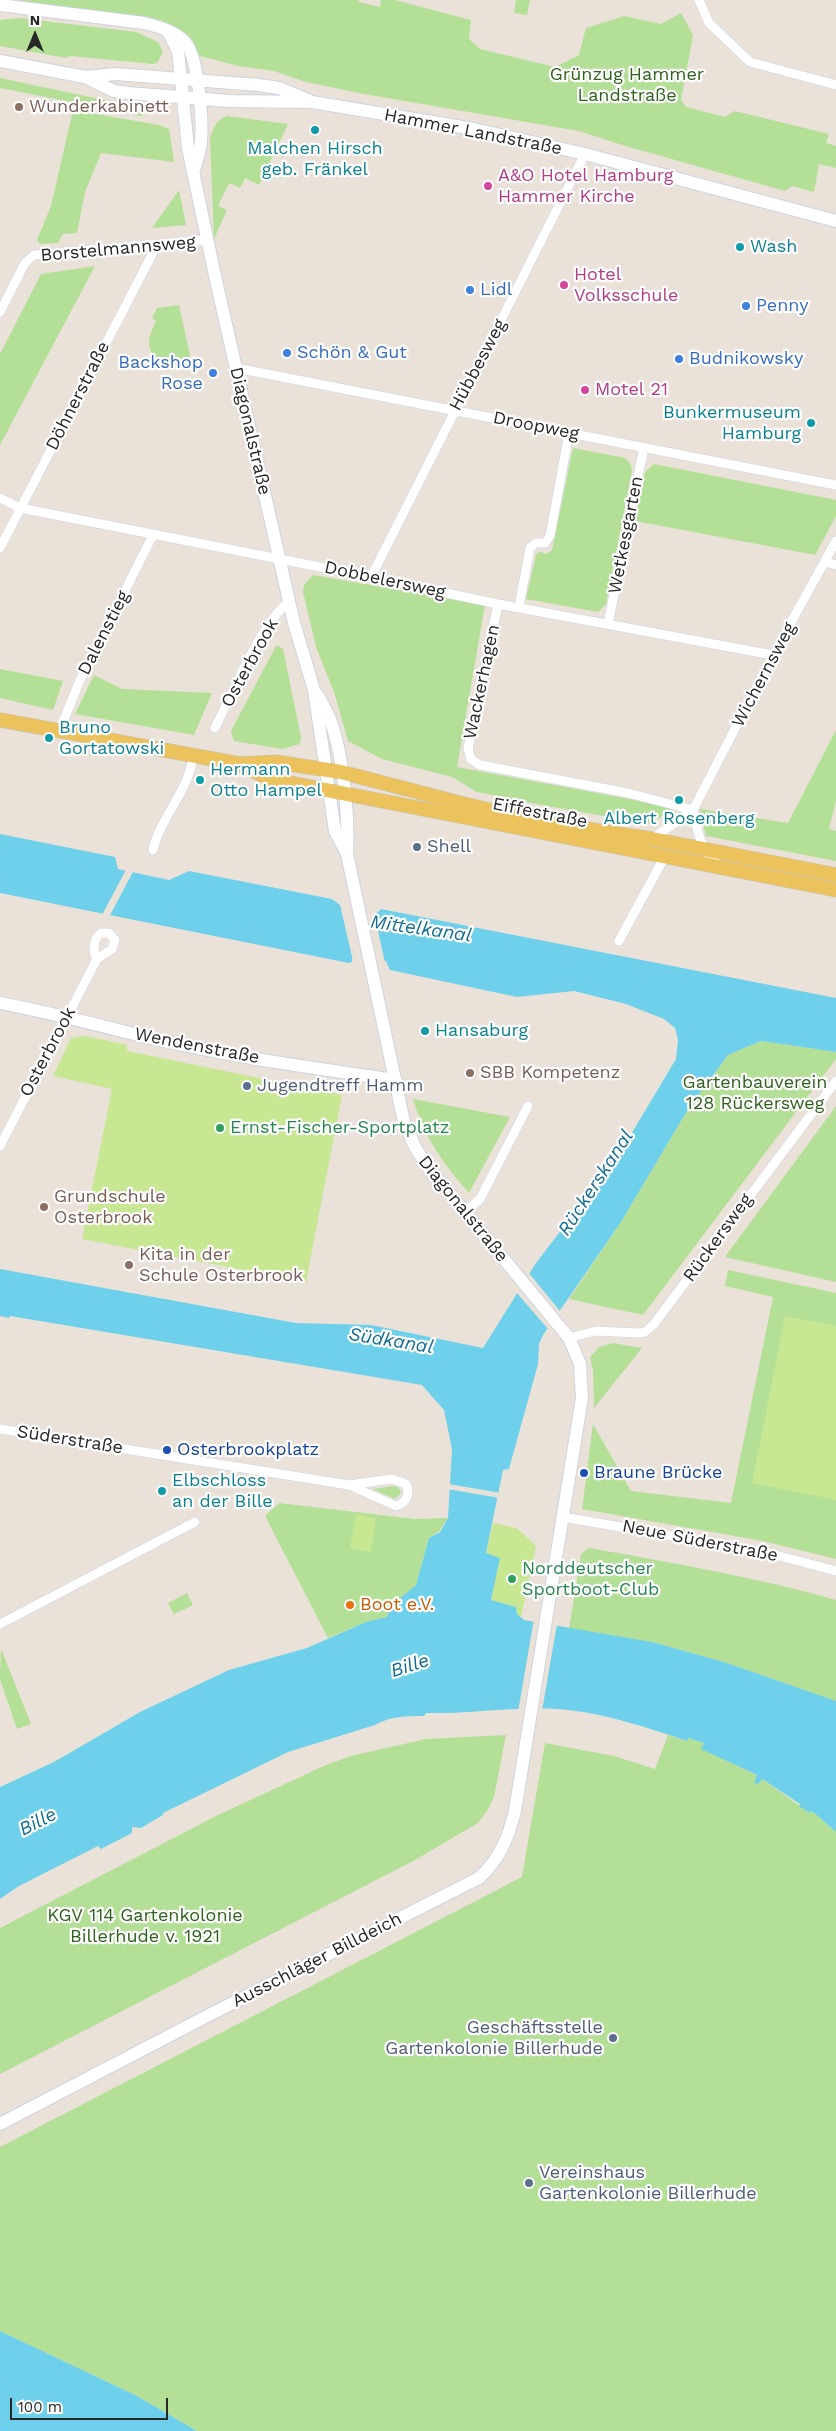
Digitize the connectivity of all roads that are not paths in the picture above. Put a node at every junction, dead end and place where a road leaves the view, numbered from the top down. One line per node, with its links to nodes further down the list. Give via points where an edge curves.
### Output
1 (699, 0): 8 (street, via 709,23 750,62)
2 (0, 5): 3 (street, Diagonalstraße, via 144,22)
3 (168, 31): 6 (street, Diagonalstraße, via 177,47); 7 (street, Diagonalstraße, via 190,49)
4 (0, 61): 5 (street, Hammer Landstraße)
5 (85, 77): 6 (street, Hammer Landstraße, via 116,74); 9 (street, Hammer Landstraße, via 114,91)
6 (181, 78): 7 (street, Hammer Landstraße); 9 (street, Diagonalstraße)
7 (198, 79): 10 (street, Diagonalstraße); 11 (street, Hammer Landstraße, via 279,88)
8 (836, 85)
9 (183, 98): 10 (street, Hammer Landstraße); 13 (street, Diagonalstraße, via 188,148)
10 (199, 99): 11 (street, Hammer Landstraße); 13 (street, Diagonalstraße, via 200,146)
11 (312, 102): 12 (street, Hammer Landstraße, via 483,131)
12 (585, 154): 14 (street, Hammer Landstraße); 19 (street, Hübbesweg)
13 (194, 170): 15 (street, Diagonalstraße)
14 (836, 221)
15 (208, 240): 16 (street, Borstelmannsweg); 18 (street, Diagonalstraße)
16 (157, 244): 17 (street, Borstelmannsweg, via 34,255 25,263); 24 (street, Döhnerstraße)
17 (0, 312)
18 (236, 368): 19 (street, Droopweg); 28 (street, Diagonalstraße)
19 (455, 410): 20 (street, Droopweg); 31 (street, Hübbesweg)
20 (569, 432): 21 (street, Droopweg); 34 (street, Wackerhagen, via 550,536 545,543 536,543 530,548)
21 (644, 446): 22 (street, Droopweg); 35 (street, Wetkesgarten)
22 (836, 485)
23 (0, 498): 24 (street, Dobbelersweg)
24 (20, 508): 25 (street, Dobbelersweg); 27 (street, Döhnerstraße)
25 (153, 535): 28 (street, Dobbelersweg); 40 (street, Dalenstieg, via 80,680)
26 (836, 541): 29 (street, Wichernsweg)
27 (0, 548)
28 (279, 559): 31 (street, Dobbelersweg); 32 (street, Diagonalstraße)
29 (825, 562): 30 (street); 36 (street, Wichernsweg)
30 (836, 565)
31 (371, 576): 33 (street, Dobbelersweg)
32 (289, 602): 37 (street, Diagonalstraße); 39 (street, Osterbrook, via 266,628)
33 (498, 604): 34 (street, Dobbelersweg); 42 (street, Wackerhagen, via 468,749)
34 (519, 607): 35 (street, Dobbelersweg)
35 (608, 624): 36 (street, Dobbelersweg)
36 (773, 655): 48 (street, Wichernsweg)
37 (314, 690): 44 (street, Diagonalstraße); 45 (street, Diagonalstraße, via 332,723)
38 (0, 720): 40 (main road, Eiffestraße)
39 (214, 728)
40 (59, 732): 41 (main road, Eiffestraße)
41 (194, 756): 43 (main road, Eiffestraße); 51 (street, via 190,775 157,836)
42 (471, 760): 48 (street, Eiffestraße, via 480,765 628,793)
43 (240, 764): 44 (main road, Eiffestraße, via 276,762); 46 (main road, Eiffestraße, via 270,780)
44 (325, 770): 45 (main road, Eiffestraße); 46 (street, Diagonalstraße)
45 (341, 772): 47 (street, Diagonalstraße); 49 (main road, Eiffestraße, via 541,822)
46 (329, 791): 47 (main road, Eiffestraße); 52 (street, Diagonalstraße, via 336,831)
47 (344, 793): 52 (street, Diagonalstraße); 53 (main road, Eiffestraße)
48 (693, 810): 49 (street, Wichernsweg); 50 (street)
49 (652, 839): 50 (main road, Eiffestraße)
50 (703, 849): 54 (street); 55 (main road, Eiffestraße)
51 (153, 850)
52 (347, 854): 61 (street, Diagonalstraße)
53 (664, 856): 54 (main road, Eiffestraße); 57 (street)
54 (724, 868): 56 (main road, Eiffestraße)
55 (836, 875)
56 (836, 890)
57 (619, 941)
58 (97, 959): 60 (street, Osterbrook)
59 (0, 1003): 60 (street, Wendenstraße)
60 (66, 1018): 61 (street, Wendenstraße, via 308,1068); 64 (street, Osterbrook)
61 (396, 1080): 65 (street, Diagonalstraße, via 404,1122 415,1147)
62 (836, 1081): 66 (street, Rückersweg, via 654,1324 639,1334 596,1331)
63 (528, 1106): 65 (street, via 480,1198)
64 (0, 1146)
65 (464, 1213): 66 (street, Diagonalstraße)
66 (569, 1338): 69 (street, Diagonalstraße, via 580,1364 582,1398)
67 (0, 1429): 68 (street, Süderstraße)
68 (349, 1485): 68 (street, via 394,1506 405,1501 408,1493 406,1484 398,1479)
69 (564, 1517): 71 (street, Neue Süderstraße, via 764,1552); 73 (street, Ausschläger Billdeich, via 510,1831 501,1853 479,1878)
70 (194, 1522): 72 (street)
71 (836, 1571)
72 (0, 1624)
73 (0, 2124)

